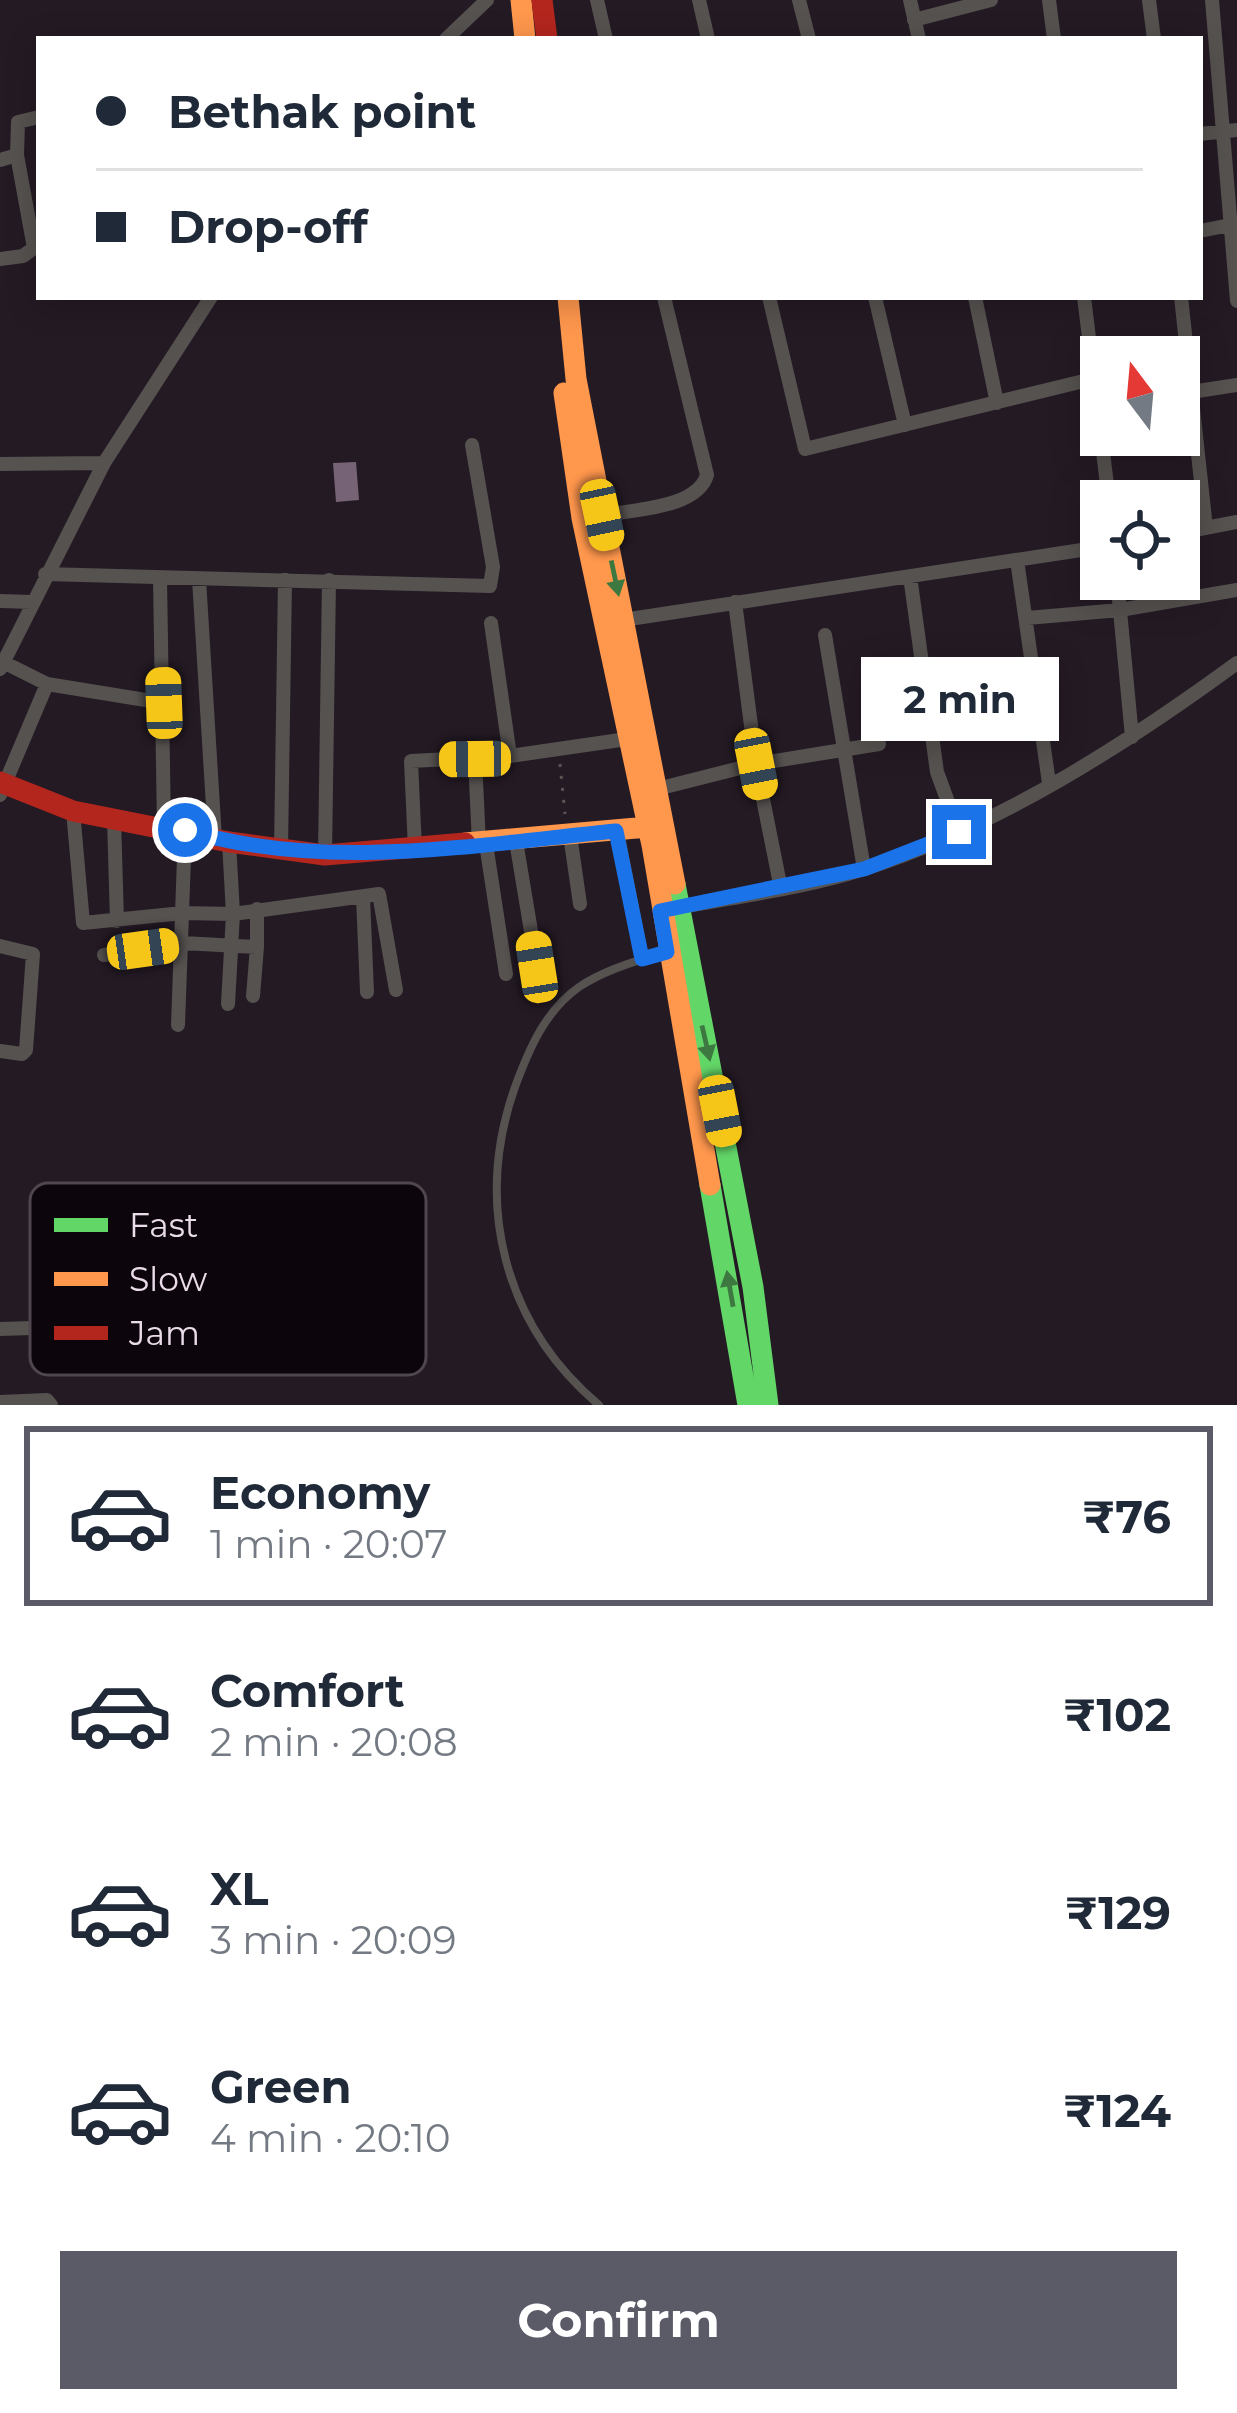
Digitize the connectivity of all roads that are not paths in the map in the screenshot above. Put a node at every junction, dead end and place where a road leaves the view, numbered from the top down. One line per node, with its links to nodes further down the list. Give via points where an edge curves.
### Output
1 (487, 0): 13 (street)
2 (521, 0): 14 (main road)
3 (542, 0): 15 (main road)
4 (597, 0): 16 (street)
5 (699, 0): 17 (street)
6 (799, 0): 18 (street)
7 (910, 0): 12 (street)
8 (991, 0): 12 (street)
9 (1049, 0): 20 (street)
10 (1149, 0): 21 (street)
11 (1212, 0): 23 (street)
12 (914, 20): 19 (street)
13 (449, 36)
14 (525, 36)
15 (547, 36)
16 (605, 36)
17 (708, 36)
18 (808, 36)
19 (918, 36)
20 (1054, 36)
21 (1154, 36)
22 (36, 119): 24 (street, via 18,122)
23 (1230, 130): 26 (street)
24 (17, 155): 25 (street); 28 (street, via 34,248)
25 (0, 160)
26 (1230, 226): 27 (street); 38 (street)
27 (1203, 230)
28 (0, 259)
29 (209, 300): 49 (street)
30 (552, 300): 77 (main road, via 576,480)
31 (568, 300): 50 (main road)
32 (665, 300): 50 (street, via 707,475 692,496)
33 (770, 300): 45 (street, via 802,448)
34 (876, 300): 45 (street)
35 (976, 300): 44 (street)
36 (1084, 300): 39 (street)
37 (1181, 300): 40 (street)
38 (1237, 301)
39 (1089, 336)
40 (1184, 336)
41 (1237, 385): 42 (street)
42 (1200, 386)
43 (1080, 392): 44 (street)
44 (997, 403): 45 (street)
45 (905, 425)
46 (472, 446): 61 (street, via 492,584)
47 (1196, 456): 52 (street)
48 (0, 464): 49 (street)
49 (104, 464): 56 (street)
50 (602, 515): 69 (main road, one-way to 69)
51 (1237, 522): 52 (street)
52 (1206, 528): 53 (street)
53 (1200, 529)
54 (1080, 551): 55 (street)
55 (1017, 560): 57 (street); 68 (street)
56 (45, 574): 58 (street); 65 (street)
57 (910, 576): 66 (street); 91 (street, via 937,772)
58 (160, 578): 59 (street); 75 (street)
59 (199, 579): 60 (street); 93 (street)
60 (285, 580): 61 (street); 97 (street)
61 (329, 580): 98 (street)
62 (1237, 590): 67 (street)
63 (1119, 600): 67 (street)
64 (0, 602): 65 (street)
65 (32, 602): 73 (street)
66 (735, 602): 69 (street); 82 (street)
67 (1120, 610): 68 (street); 76 (street)
68 (1028, 618): 83 (street)
69 (623, 620): 85 (main road)
70 (491, 623): 80 (street)
71 (825, 635): 79 (street)
72 (1237, 663): 76 (street)
73 (2, 666): 74 (street)
74 (47, 684): 75 (street); 84 (street)
75 (164, 703): 89 (street)
76 (1132, 737): 83 (street)
77 (627, 739): 80 (street); 88 (main road)
78 (879, 744): 79 (street)
79 (843, 750): 82 (street); 99 (street)
80 (510, 756): 81 (street)
81 (475, 759): 95 (street); 96 (street, via 411,760)
82 (756, 764): 85 (street); 100 (street)
83 (1049, 783): 91 (street)
84 (1, 787): 86 (main road)
85 (656, 789): 104 (main road)
86 (73, 811): 87 (main road); 107 (street, via 80,920)
87 (114, 819): 89 (main road); 107 (street)
88 (648, 827): 90 (main road); 104 (main road)
89 (175, 829): 93 (main road); 105 (street)
90 (616, 831): 92 (main road); 114 (street)
91 (959, 832): 99 (street)
92 (569, 836): 94 (main road); 102 (street)
93 (222, 840): 97 (main road); 106 (street)
94 (516, 841): 95 (main road); 115 (street)
95 (482, 844): 96 (main road); 116 (street)
96 (415, 849): 98 (main road)
97 (281, 850): 98 (main road)
98 (325, 855)
99 (864, 869): 100 (street)
100 (781, 889): 104 (street)
101 (363, 897): 103 (street); 117 (street, via 382,896); 118 (street)
102 (580, 904)
103 (257, 909): 106 (street); 111 (street)
104 (670, 909): 112 (main road); 129 (main road, one-way to 129, via 753,1287)
105 (183, 913): 106 (street); 107 (street); 108 (street)
106 (232, 914): 109 (street)
107 (117, 921)
108 (183, 944): 109 (street); 113 (street); 121 (street)
109 (230, 944): 111 (street); 120 (street)
110 (0, 946): 122 (street, via 33,954 26,1050)
111 (257, 947): 119 (street)
112 (667, 952): 114 (lane); 128 (main road, one-way to 112)
113 (104, 955)
114 (642, 959): 127 (lane, via 580,986 553,1011 529,1047 495,1170 495,1213 526,1310 548,1353)
115 (537, 967)
116 (506, 974)
117 (396, 990)
118 (367, 992)
119 (253, 996)
120 (228, 1004)
121 (178, 1025)
122 (0, 1051)
123 (30, 1328): 124 (street)
124 (0, 1329)
125 (0, 1402): 126 (street)
126 (51, 1405)
127 (599, 1405)
128 (748, 1405)
129 (768, 1405)

